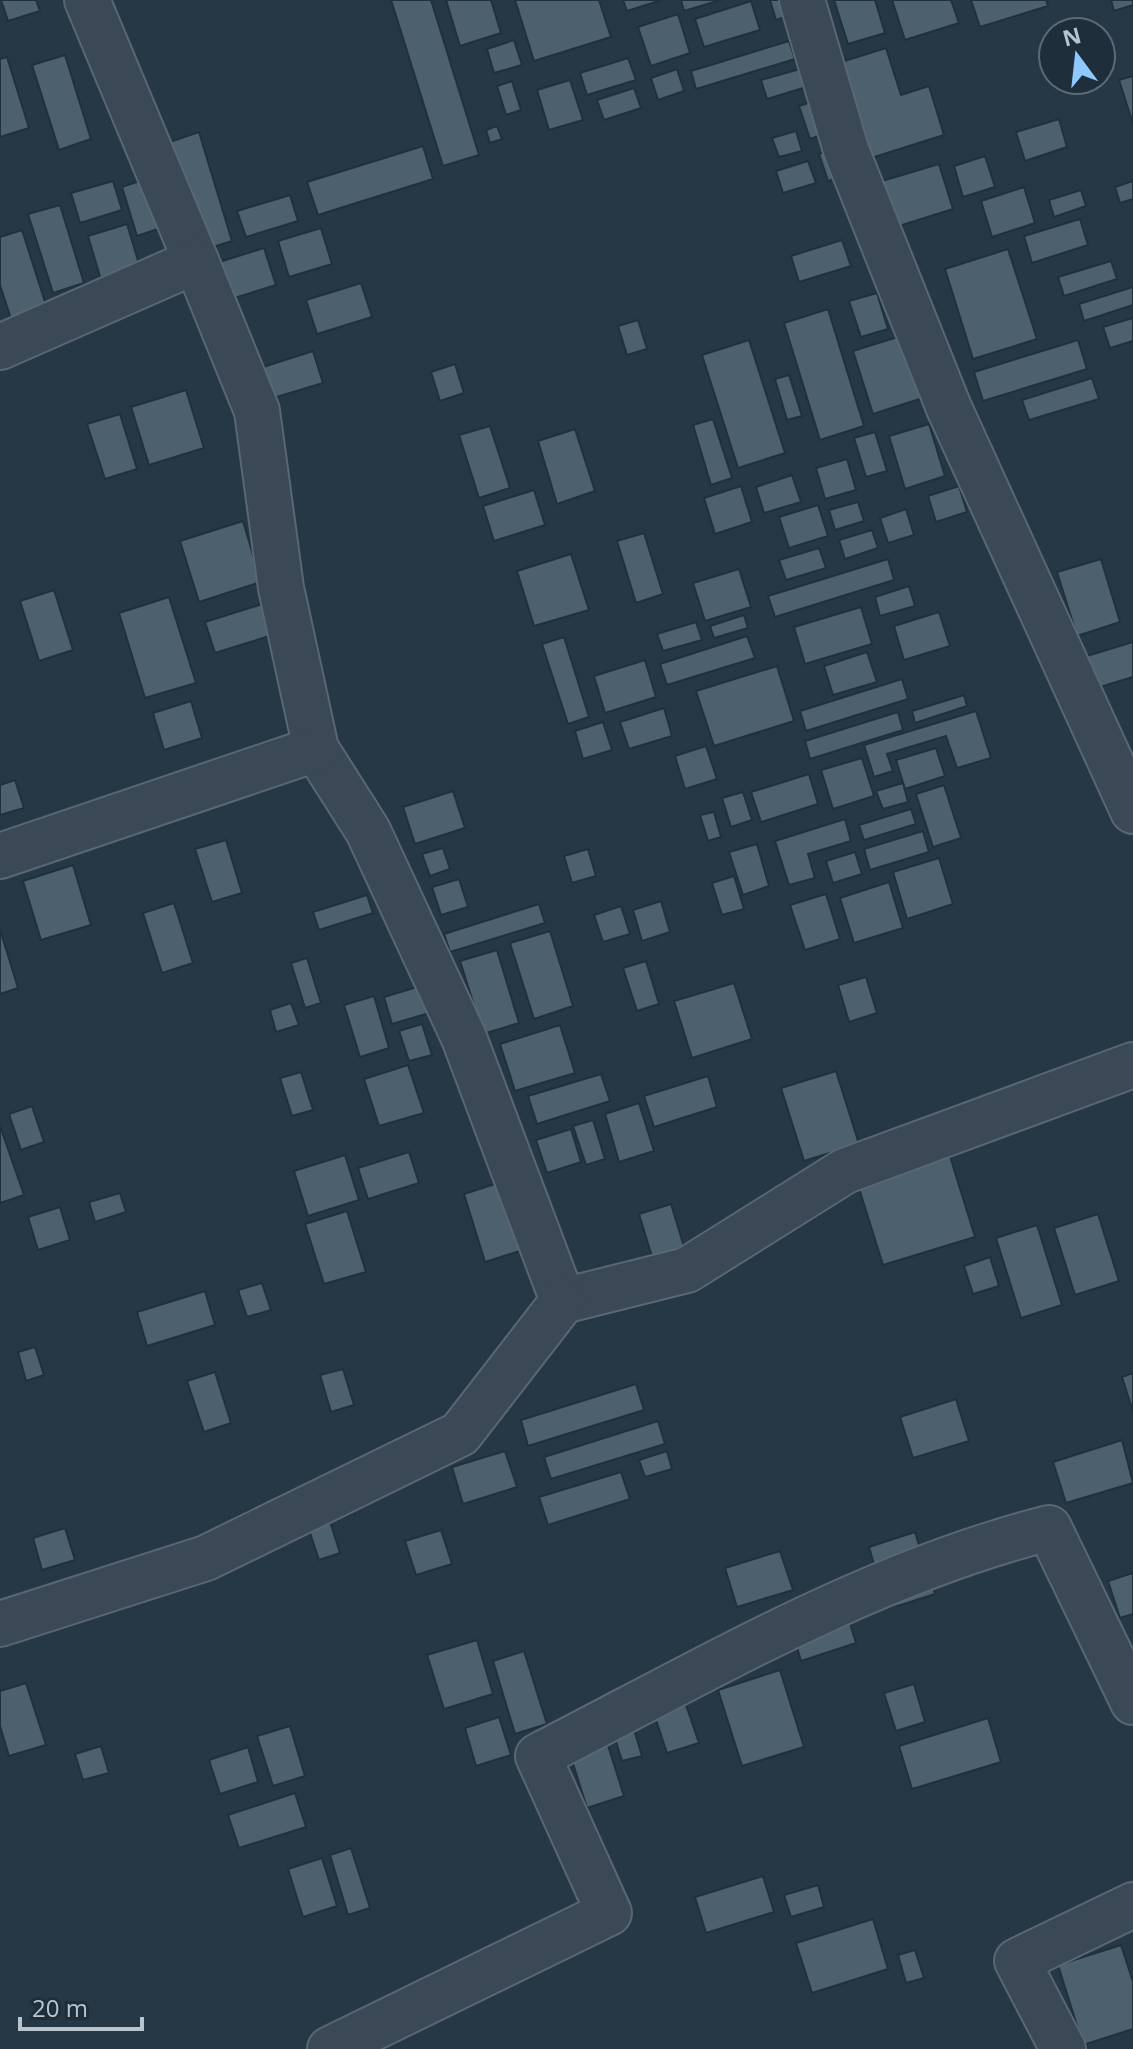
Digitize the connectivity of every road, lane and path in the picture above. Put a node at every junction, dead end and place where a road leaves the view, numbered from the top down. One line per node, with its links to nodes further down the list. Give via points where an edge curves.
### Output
1 (87, 0): 3 (street)
2 (802, 0): 6 (street, via 846,150 949,408)
3 (196, 261): 4 (street); 5 (street, via 257,411 281,588)
4 (0, 347)
5 (316, 749): 7 (street); 9 (street, via 368,831 464,1038)
6 (1133, 811)
7 (0, 856)
8 (1133, 1065): 9 (street, via 845,1171 687,1270)
9 (563, 1301): 10 (street, via 460,1434 206,1558)
10 (0, 1624)
11 (1133, 1702): 13 (street, via 1049,1528 974,1547 916,1571 810,1617 538,1756 609,1913)
12 (1133, 1905): 14 (street, via 1017,1961)
13 (330, 2049)
14 (1063, 2049)

